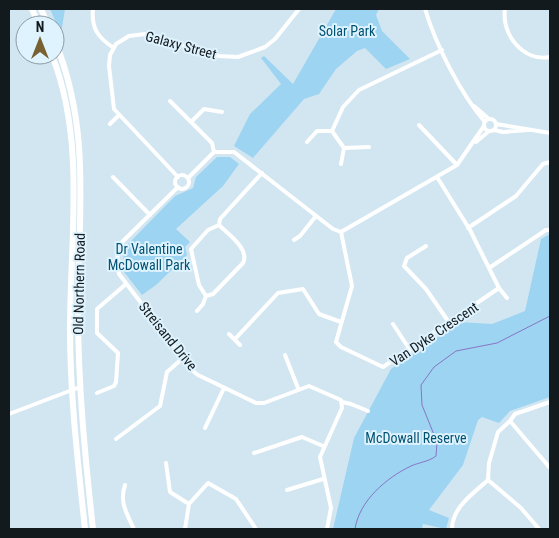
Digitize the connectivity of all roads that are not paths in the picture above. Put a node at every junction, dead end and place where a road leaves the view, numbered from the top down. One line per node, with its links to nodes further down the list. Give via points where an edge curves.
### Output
1 (94, 9): 5 (street, via 93,26 97,35)
2 (299, 9): 5 (street, Galaxy Street, via 265,48 238,57 219,56 145,34 129,36)
3 (425, 9): 6 (street)
4 (505, 9): 7 (street, via 506,30 514,42 534,58)
5 (114, 48): 12 (street, via 109,66 112,106)
6 (442, 50): 14 (street, via 468,101); 20 (street, via 359,90 343,107)
7 (550, 57)
8 (55, 65): 62 (highway, Old Northern Road, via 66,104 73,148)
9 (63, 65): 59 (highway, Old Northern Road, via 73,97 82,167 78,308)
10 (170, 101): 13 (street)
11 (222, 112): 13 (street, via 204,110)
12 (118, 116): 15 (street); 32 (street)
13 (191, 122): 26 (street, via 212,143)
14 (486, 122): 16 (street, via 493,119); 18 (street); 23 (street)
15 (110, 124)
16 (496, 124): 18 (street); 19 (street)
17 (419, 125): 29 (street)
18 (492, 130): 19 (street); 23 (street)
19 (536, 130): 21 (street)
20 (332, 131): 22 (street, via 318,131); 25 (street)
21 (550, 133)
22 (307, 142)
23 (472, 146): 29 (street)
24 (369, 147): 25 (street)
25 (344, 148): 28 (street)
26 (214, 152): 30 (street, via 234,152); 33 (street, Streisand Drive)
27 (550, 162): 39 (street, via 543,164 516,196)
28 (341, 164)
29 (457, 165): 34 (street)
30 (262, 173): 37 (street); 38 (street, via 220,219)
31 (114, 177): 36 (street)
32 (178, 177): 33 (street, via 184,175); 35 (street, via 175,182)
33 (188, 178): 35 (street, Streisand Drive, via 187,187)
34 (438, 178): 39 (street); 41 (street)
35 (178, 187): 36 (street, Streisand Drive)
36 (150, 215): 45 (street, Streisand Drive, via 117,248 118,270)
37 (316, 216): 41 (street); 42 (street)
38 (219, 225): 47 (street, via 208,230 191,249 199,285); 47 (street, via 244,250 246,257 216,292)
39 (468, 228): 44 (street)
40 (550, 230): 44 (street)
41 (341, 232): 51 (street, Van Dyke Crescent, via 352,283)
42 (294, 240)
43 (426, 246): 50 (street, via 407,258 404,266 426,289)
44 (490, 268): 46 (street)
45 (126, 284): 58 (street, Streisand Drive); 63 (street, via 97,309 97,334 117,350 119,356 114,386)
46 (499, 288): 48 (street); 50 (street, Van Dyke Crescent, via 453,321)
47 (206, 296): 49 (street)
48 (508, 298)
49 (197, 311)
50 (448, 321): 56 (street, Van Dyke Crescent, via 446,326)
51 (341, 322): 54 (street, via 319,314 303,289 282,291); 56 (street, Van Dyke Crescent, via 337,344 381,367)
52 (393, 324): 56 (street)
53 (230, 334): 54 (street)
54 (235, 339): 55 (street)
55 (240, 345)
56 (410, 350)
57 (285, 355): 61 (street)
58 (183, 358): 60 (street, Streisand Drive, via 193,371); 70 (street, via 165,375 160,406)
59 (80, 386): 62 (street); 81 (highway, Old Northern Road)
60 (224, 388): 61 (street, Streisand Drive, via 260,403); 69 (street)
61 (298, 388): 64 (street, Streisand Drive, via 314,386)
62 (72, 390): 67 (street); 80 (highway, Old Northern Road)
63 (97, 393)
64 (342, 402): 66 (street, Streisand Drive); 71 (street)
65 (550, 402): 68 (street, via 515,414)
66 (368, 411)
67 (9, 414)
68 (510, 421): 74 (street); 76 (street, via 498,432)
69 (205, 428)
70 (116, 439)
71 (323, 446): 72 (street, via 302,437); 75 (street, via 320,460)
72 (254, 453)
73 (166, 463): 79 (street, via 170,492)
74 (550, 468)
75 (323, 479): 78 (street); 85 (street, via 330,508)
76 (488, 480): 86 (street, via 472,492 456,515); 87 (street, via 521,508)
77 (124, 484): 82 (street, via 122,503)
78 (287, 490)
79 (189, 504): 83 (street); 84 (street, via 204,486 211,484 236,500)
80 (85, 529)
81 (93, 529)
82 (134, 529)
83 (185, 529)
84 (256, 529)
85 (327, 529)
86 (452, 529)
87 (539, 529)

